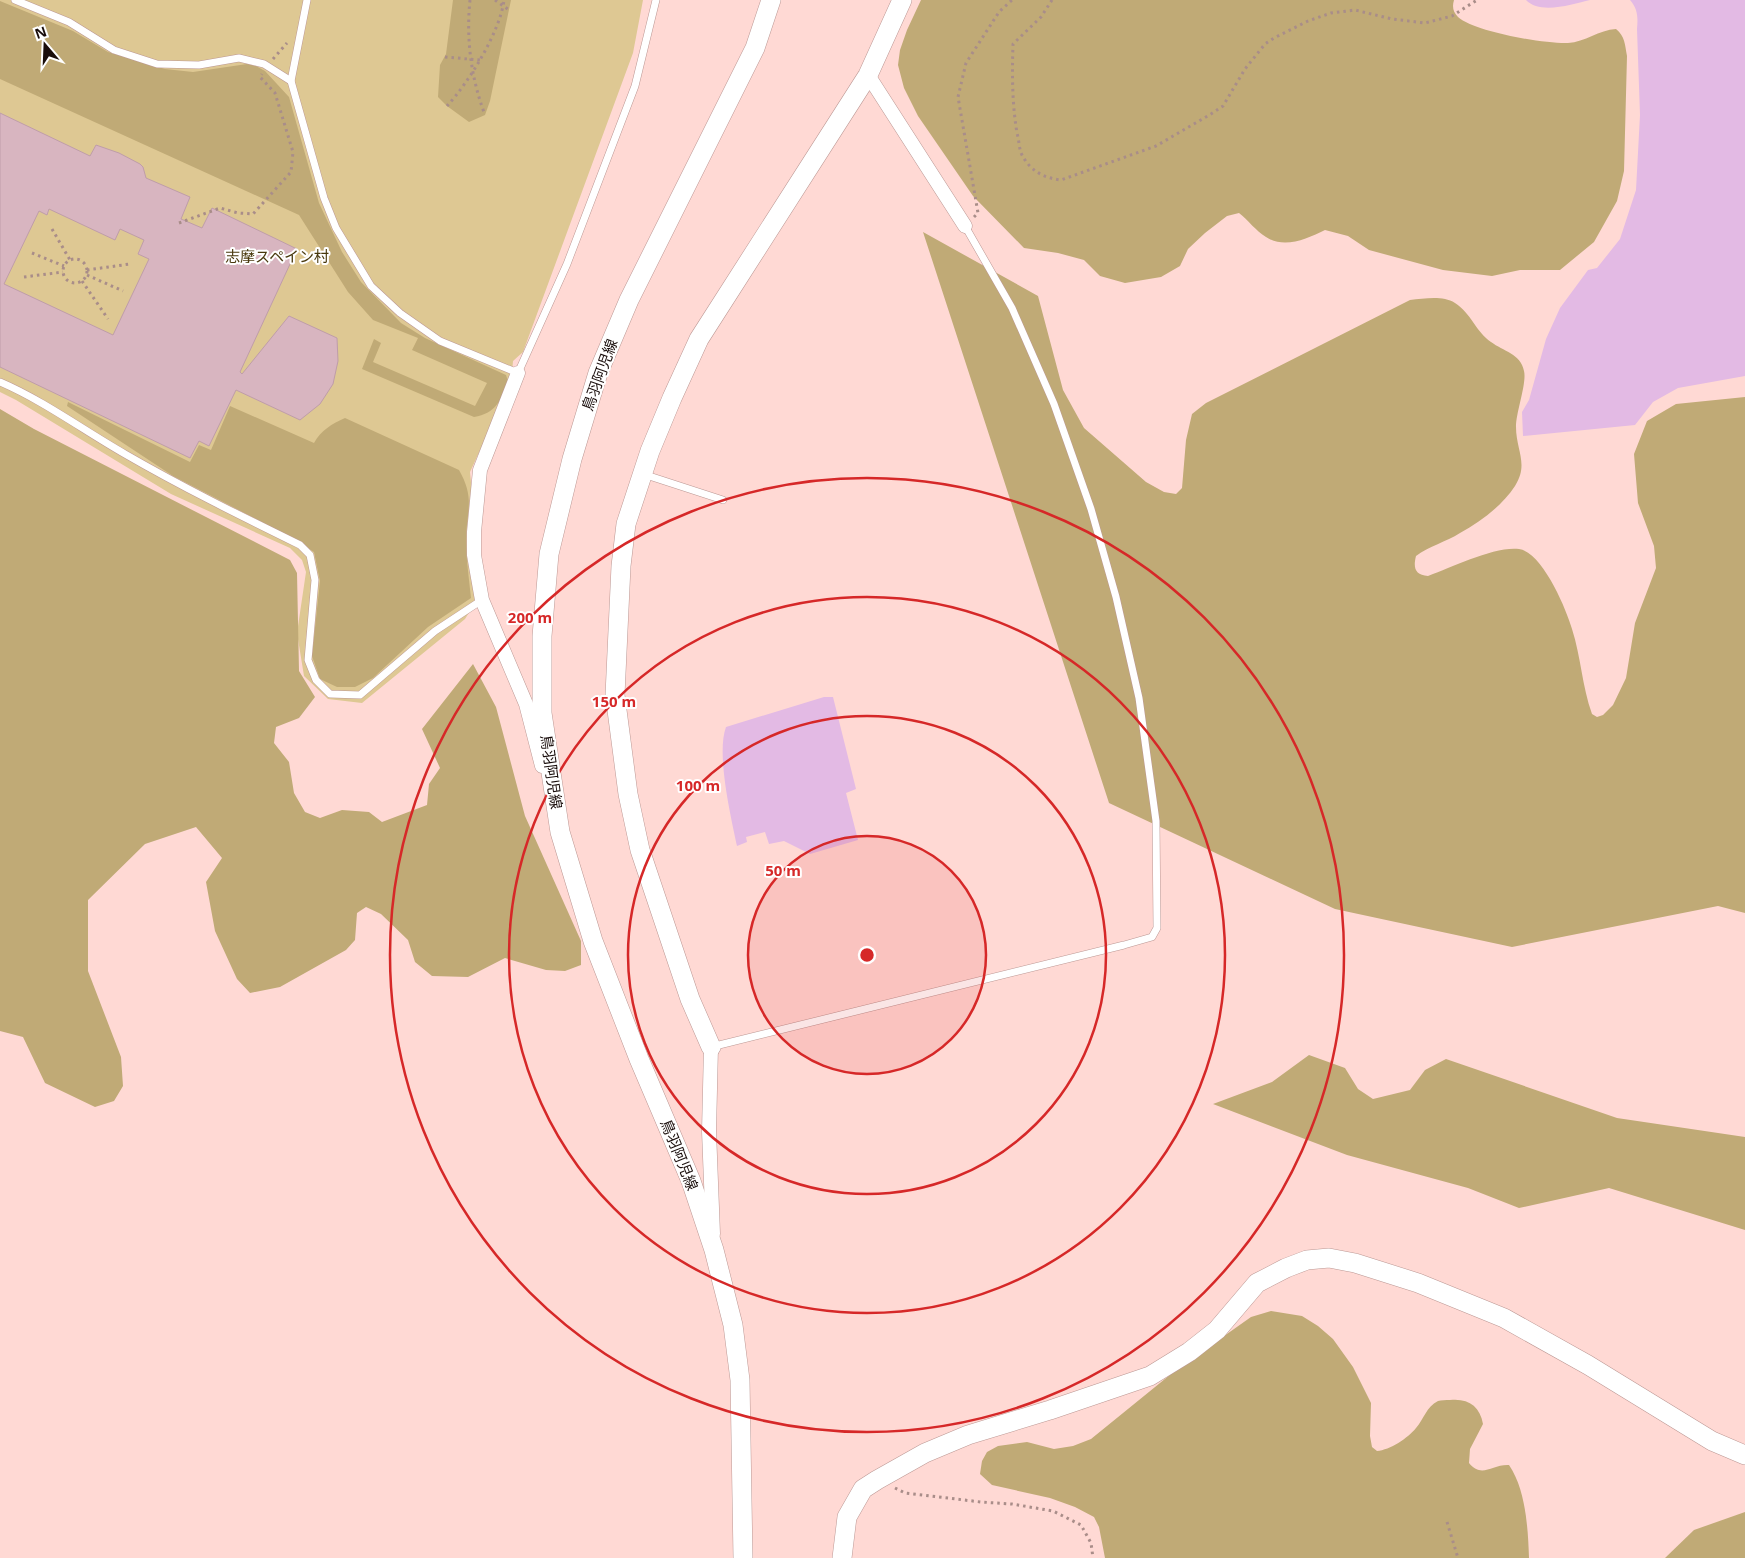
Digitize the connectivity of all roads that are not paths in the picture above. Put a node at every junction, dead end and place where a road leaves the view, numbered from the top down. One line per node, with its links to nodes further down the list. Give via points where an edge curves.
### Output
1 (15, 0): 7 (lane, via 69,22 114,50 157,64 199,65 239,58 264,64)
2 (307, 0): 7 (lane)
3 (656, 0): 9 (lane, via 635,86 567,264)
4 (771, 0): 14 (street, 鳥羽阿児線, via 755,48 629,300 598,373 572,459 549,554 542,636 542,713)
5 (902, 0): 6 (street)
6 (868, 75): 8 (street); 11 (street, via 699,339)
7 (291, 80): 9 (lane, via 324,198 336,228 371,286 400,313 440,341)
8 (965, 226): 15 (lane, via 1012,308 1054,404 1091,508 1116,597 1139,698 1156,822 1157,928 1152,937 1124,945)
9 (518, 373): 13 (street, via 480,470 474,547)
10 (0, 382): 13 (lane, via 23,392 197,495 300,545 310,555 315,580 308,660 316,680 330,694 360,695 435,631)
11 (642, 474): 12 (lane); 15 (street, via 626,524 621,566 615,678 619,732 640,850 690,999)
12 (723, 500)
13 (482, 600): 14 (street, via 526,704)
14 (560, 832): 16 (street, 鳥羽阿児線, via 593,941 691,1181)
15 (711, 1047): 16 (street, via 709,1131)
16 (714, 1250): 18 (street, 鳥羽阿児線, via 733,1325 740,1380)
17 (1745, 1454): 19 (street, via 1712,1441 1504,1318 1418,1282 1355,1263 1329,1258 1307,1260 1257,1283 1216,1330 1189,1352 1150,1376 968,1435 925,1453 876,1480 863,1489 847,1517)
18 (743, 1558)
19 (842, 1558)

